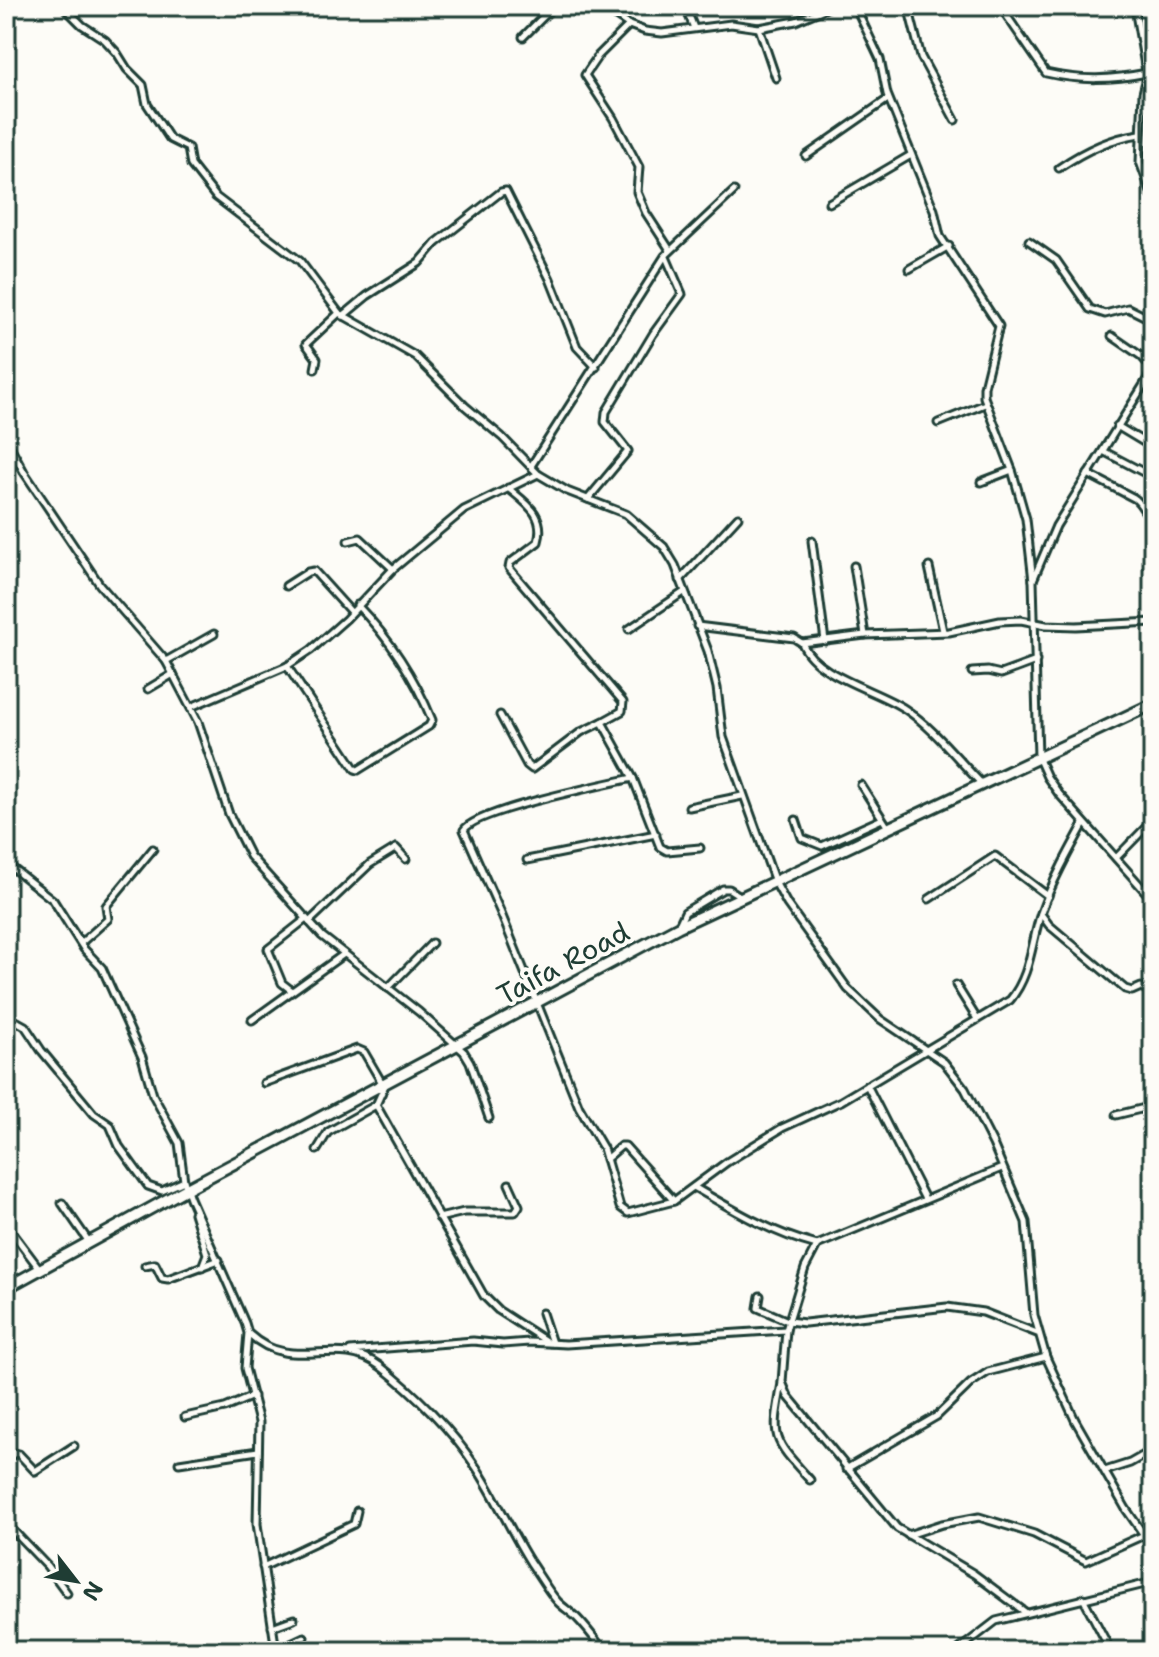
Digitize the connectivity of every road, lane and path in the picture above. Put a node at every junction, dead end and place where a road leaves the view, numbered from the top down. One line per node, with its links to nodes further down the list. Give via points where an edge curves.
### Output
1 (63, 6): 33 (street, via 105,40 140,79 151,111 170,139 188,148 191,165 216,197 300,261)
2 (554, 6): 15 (street)
3 (601, 6): 12 (street)
4 (685, 6): 13 (street)
5 (831, 6): 14 (street, via 796,21)
6 (855, 6): 18 (street, via 880,59)
7 (908, 6): 19 (street, via 921,57)
8 (1000, 6): 16 (street, via 1046,73 1107,80)
9 (1119, 6): 10 (street)
10 (1131, 7): 11 (street); 16 (street)
11 (1151, 9)
12 (629, 25): 13 (street, via 672,33); 29 (street, via 585,75 639,167 637,192)
13 (694, 28): 14 (street)
14 (759, 28): 17 (street)
15 (523, 37)
16 (1149, 75): 20 (street)
17 (776, 78)
18 (888, 99): 21 (street); 22 (street)
19 (955, 120)
20 (1140, 134): 23 (street, via 1083,152); 25 (street, via 1140,162)
21 (911, 155): 26 (street); 28 (street, via 940,236)
22 (806, 156)
23 (1059, 168)
24 (734, 191): 29 (street)
25 (1153, 198)
26 (829, 203)
27 (1029, 241): 32 (street, via 1056,260 1090,309 1105,314 1128,308 1144,316)
28 (949, 246): 31 (street); 38 (street, via 999,326)
29 (670, 250): 30 (street)
30 (665, 256): 35 (street); 51 (street, via 682,294 606,412 605,422 628,451)
31 (909, 269)
32 (1153, 302)
33 (341, 314): 35 (street, via 419,263 436,243 506,191 577,347); 36 (street, via 306,344 317,359); 44 (street, via 415,356)
34 (1112, 336): 37 (street)
35 (596, 367): 44 (street)
36 (315, 369)
37 (1153, 370): 40 (street)
38 (985, 404): 39 (street); 45 (street)
39 (938, 423)
40 (1117, 426): 42 (street); 43 (street)
41 (6, 439): 74 (street, via 100,585)
42 (1152, 447)
43 (1103, 451): 46 (street); 48 (street)
44 (531, 466): 47 (street)
45 (1012, 470): 49 (street); 60 (street, via 1026,519)
46 (1143, 472)
47 (538, 474): 50 (street); 51 (street)
48 (1088, 474): 53 (street, via 1134,498); 60 (street, via 1056,526)
49 (981, 482)
50 (508, 488): 58 (street, via 464,510); 83 (street, via 533,510 541,526 538,542 509,568 623,702 622,711)
51 (588, 499): 59 (street, via 640,524 670,556)
52 (738, 517): 59 (street)
53 (1153, 519)
54 (348, 541): 58 (street, via 360,538)
55 (812, 541): 72 (street)
56 (854, 566): 71 (street)
57 (929, 567): 69 (street)
58 (393, 569): 63 (street)
59 (680, 580): 62 (street)
60 (1033, 581): 65 (street)
61 (286, 586): 64 (street, via 314,571)
62 (684, 592): 67 (street); 68 (street)
63 (357, 605): 64 (street); 76 (street, via 414,681 432,720 429,726 355,769)
64 (351, 612): 76 (street)
65 (1034, 621): 66 (street, via 1076,626); 69 (street); 75 (street)
66 (1153, 622)
67 (697, 626): 73 (street); 88 (street, via 713,669 723,737)
68 (629, 629)
69 (943, 631): 71 (street)
70 (214, 634): 74 (street)
71 (865, 635): 72 (street)
72 (825, 641): 73 (street)
73 (802, 643): 86 (street, via 835,674 905,709)
74 (166, 661): 78 (street)
75 (1036, 661): 77 (street, via 1001,674); 84 (street)
76 (287, 666): 81 (street)
77 (972, 672)
78 (173, 674): 79 (street); 81 (street)
79 (148, 689)
80 (1153, 704): 84 (highway, Taifa Road)
81 (191, 707): 106 (street, via 242,844)
82 (500, 715): 83 (street, via 532,769)
83 (602, 722): 85 (street)
84 (1038, 757): 86 (highway, Taifa Road); 93 (street)
85 (633, 778): 94 (street); 114 (street, via 496,812 465,826)
86 (981, 784): 92 (highway, Taifa Road)
87 (861, 785): 92 (street)
88 (742, 796): 89 (street); 101 (street)
89 (689, 807)
90 (796, 820): 92 (street, via 802,838 822,846)
91 (1153, 820): 97 (street)
92 (885, 823): 101 (highway, Taifa Road)
93 (1084, 824): 97 (street); 102 (street)
94 (656, 834): 95 (street, via 667,851); 99 (street)
95 (700, 848)
96 (153, 849): 107 (street, via 110,900 108,919)
97 (1116, 858): 104 (street)
98 (406, 859): 106 (street, via 396,848 380,856)
99 (527, 860)
100 (6, 863): 107 (street, via 53,900)
101 (775, 882): 114 (highway, Taifa Road); 119 (street, via 848,989)
102 (1048, 896): 103 (street, via 995,856); 105 (street)
103 (929, 899)
104 (1153, 900)
105 (1041, 914): 113 (street, via 1125,989); 115 (street, via 1018,990)
106 (308, 920): 109 (street); 112 (street, via 268,949 282,983)
107 (81, 943): 131 (street, via 102,968 131,1029 153,1095 179,1143)
108 (432, 943): 111 (street)
109 (344, 954): 111 (street); 112 (street)
110 (956, 985): 115 (street)
111 (388, 988): 118 (street)
112 (292, 991): 116 (street)
113 (1149, 991)
114 (537, 1003): 118 (highway, Taifa Road); 128 (street)
115 (977, 1019): 119 (street)
116 (252, 1020)
117 (6, 1023): 131 (street, via 25,1026 94,1114 110,1125 148,1186 162,1191)
118 (456, 1044): 121 (highway, Taifa Road); 126 (street, via 470,1062)
119 (928, 1051): 122 (street); 129 (street, via 965,1089)
120 (264, 1083): 121 (street, via 360,1049)
121 (384, 1083): 123 (street); 131 (highway, Taifa Road)
122 (867, 1085): 132 (street, via 782,1128); 133 (street)
123 (376, 1105): 127 (street, via 328,1132); 137 (street)
124 (1153, 1106): 125 (street)
125 (1116, 1115)
126 (489, 1118)
127 (317, 1150)
128 (606, 1159): 134 (street, via 625,1146); 134 (street, via 624,1212)
129 (1002, 1168): 133 (street); 151 (street, via 1026,1222)
130 (509, 1184): 137 (street, via 519,1206 515,1212 464,1212)
131 (185, 1185): 136 (street); 139 (highway, Taifa Road)
132 (694, 1187): 134 (street); 140 (street, via 750,1219)
133 (925, 1199): 140 (street)
134 (674, 1201)
135 (62, 1203): 139 (street)
136 (194, 1208): 141 (street); 143 (street, via 207,1254)
137 (439, 1218): 152 (street, via 484,1296)
138 (6, 1224): 144 (street)
139 (89, 1243): 144 (highway, Taifa Road)
140 (817, 1245): 148 (street)
141 (219, 1260): 143 (street); 150 (street)
142 (145, 1266): 143 (street, via 155,1264 165,1280)
143 (202, 1267)
144 (40, 1270): 145 (highway, Taifa Road)
145 (6, 1288)
146 (760, 1296): 148 (street, via 758,1308)
147 (542, 1313): 152 (street)
148 (788, 1321): 149 (street); 151 (street, via 830,1322 947,1307 983,1312)
149 (786, 1330): 152 (street); 155 (street)
150 (248, 1333): 153 (street, via 280,1353); 156 (street, via 244,1357)
151 (1038, 1333): 154 (street)
152 (550, 1342): 153 (street, via 473,1341)
153 (345, 1352): 180 (street, via 379,1366 455,1439 558,1603 576,1616)
154 (1046, 1357): 163 (street, via 988,1372 937,1416); 164 (street)
155 (782, 1382): 163 (street); 165 (street, via 776,1437)
156 (253, 1396): 157 (street); 160 (street)
157 (185, 1417)
158 (74, 1446): 161 (street, via 35,1471 19,1454)
159 (1153, 1450): 164 (street)
160 (258, 1451): 162 (street); 171 (street, via 256,1504)
161 (6, 1460)
162 (179, 1463)
163 (846, 1469): 169 (street)
164 (1105, 1471): 168 (street)
165 (810, 1480)
166 (357, 1511): 171 (street, via 354,1524)
167 (6, 1523): 173 (street)
168 (1144, 1535): 169 (street, via 1086,1561 1034,1534 979,1517); 170 (street)
169 (907, 1536): 175 (street, via 942,1553)
170 (1153, 1548)
171 (263, 1567): 177 (street)
172 (1153, 1582): 174 (street)
173 (67, 1593)
174 (1083, 1598): 175 (street); 182 (street)
175 (1025, 1612): 181 (street, via 996,1621)
176 (294, 1619): 177 (street)
177 (272, 1627): 179 (street)
178 (304, 1637): 179 (street)
179 (275, 1651)
180 (604, 1651)
181 (957, 1651)
182 (1111, 1651)

